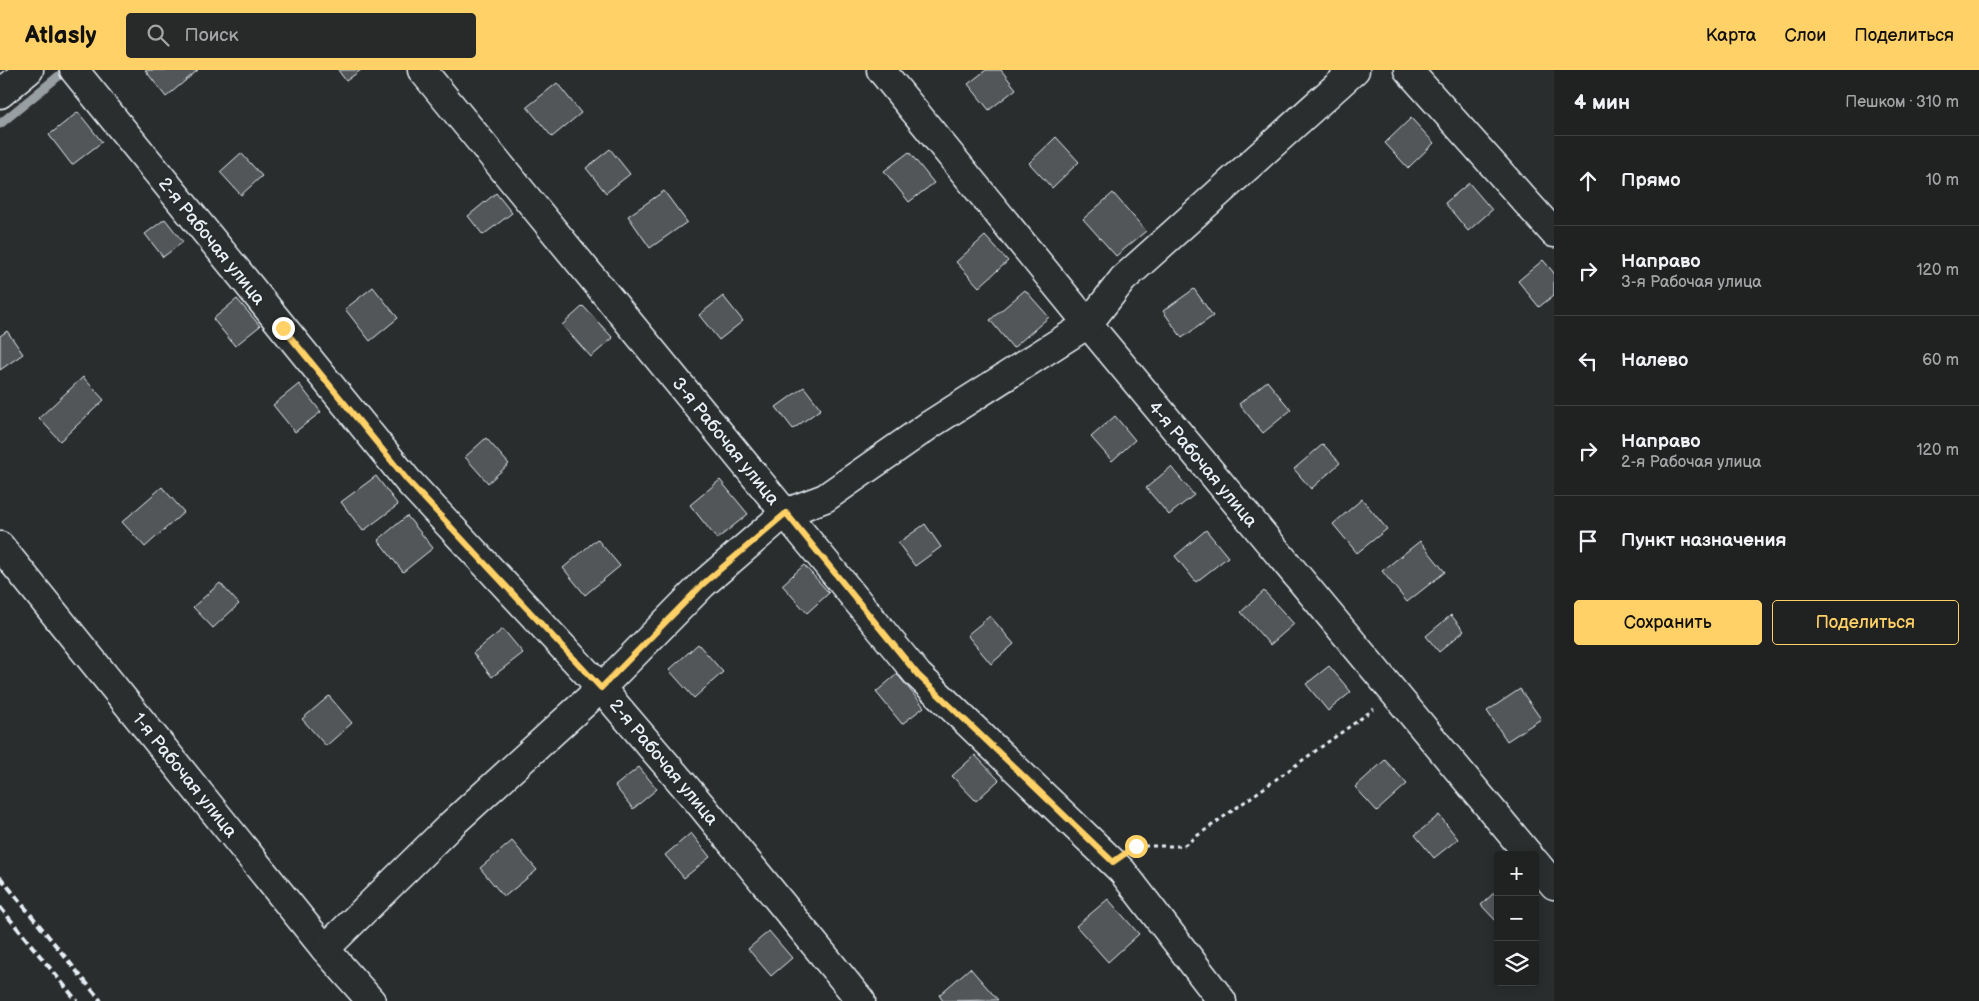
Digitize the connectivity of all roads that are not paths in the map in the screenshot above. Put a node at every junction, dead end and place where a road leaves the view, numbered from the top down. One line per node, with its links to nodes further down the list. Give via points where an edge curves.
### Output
1 (29, 70): 7 (street)
2 (74, 70): 12 (street, 2-я Рабочая улица, via 408,481)
3 (422, 70): 10 (street, 3-я Рабочая улица)
4 (881, 70): 9 (street, 4-я Рабочая улица)
5 (1355, 70): 9 (street, via 1123,279)
6 (1408, 70): 8 (street)
7 (0, 94)
8 (1554, 232)
9 (1088, 324): 10 (street, via 931,424 825,498); 13 (street, 4-я Рабочая улица)
10 (786, 513): 12 (street, via 703,584); 19 (street, 3-я Рабочая улица, via 918,675 1122,871)
11 (0, 546): 16 (street, 1-я Рабочая улица)
12 (601, 688): 16 (street, via 453,823); 18 (street, 2-я Рабочая улица)
13 (1526, 851)
14 (1539, 867): 15 (street)
15 (1554, 885)
16 (325, 949): 17 (street, 1-я Рабочая улица)
17 (371, 1001)
18 (861, 1001)
19 (1222, 1001)

